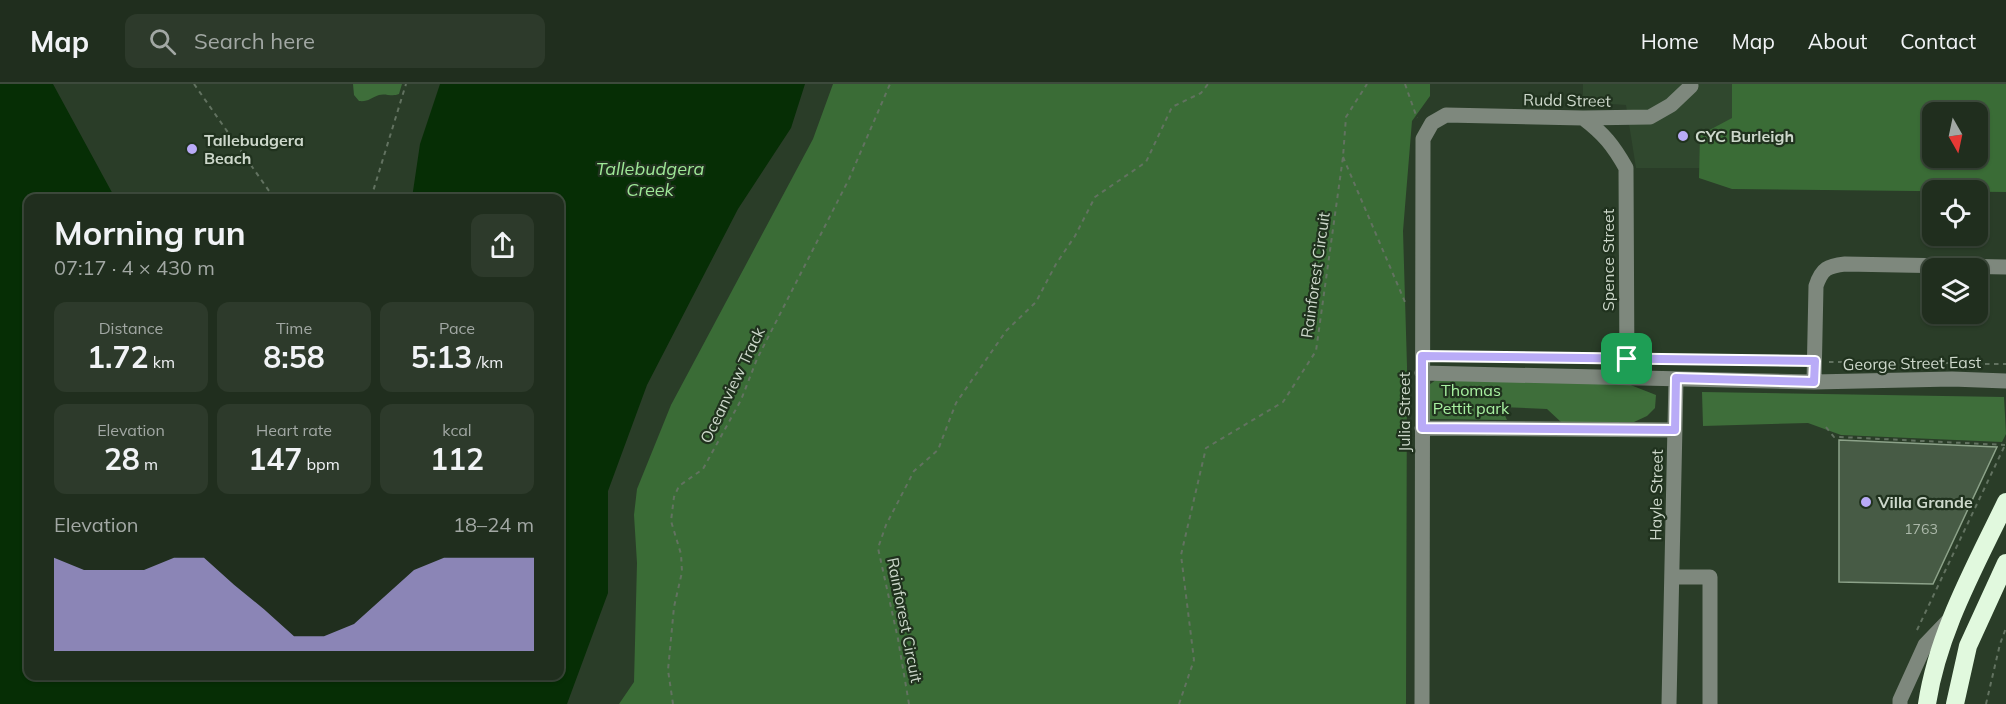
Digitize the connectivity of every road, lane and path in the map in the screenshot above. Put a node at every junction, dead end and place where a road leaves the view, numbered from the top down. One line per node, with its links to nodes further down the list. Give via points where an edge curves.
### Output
1 (194, 84): 13 (path)
2 (406, 84): 14 (path)
3 (890, 84): 39 (path, Oceanview Track, via 849,179 741,400 703,469 679,486 674,497 671,521 682,572 668,670)
4 (1208, 84): 40 (path, Rainforest Circuit, via 1201,93 1172,107 1146,162 1095,197 1035,302 1006,331 956,403 938,450 914,471 886,525 878,548)
5 (1367, 84): 12 (path, Rainforest Circuit, via 1346,117)
6 (1406, 84): 10 (path)
7 (1691, 86): 9 (street, Rudd Street, via 1671,105 1650,117)
8 (1583, 118): 9 (street, Rudd Street); 10 (street, Rudd Street, via 1446,115 1432,123); 11 (street, Spence Street)
9 (1625, 119): 11 (street)
10 (1423, 138): 17 (street, Julia Street)
11 (1613, 145): 18 (street, Spence Street, via 1626,168)
12 (1343, 157): 16 (path); 41 (path, Rainforest Circuit, via 1316,351 1283,402 1206,448 1181,555 1194,660)
13 (271, 194)
14 (372, 194)
15 (2006, 267): 19 (street, via 1830,266 1819,276 1816,286)
16 (1405, 302)
17 (1422, 356): 18 (path); 23 (street, Julia Street)
18 (1627, 359): 19 (path); 24 (street, Spence Street)
19 (1815, 361): 20 (path); 27 (street)
20 (1950, 363)
21 (1974, 364): 22 (path)
22 (2006, 364)
23 (1422, 373): 24 (street, George Street East); 29 (street, Julia Street)
24 (1627, 377): 25 (street, George Street East)
25 (1676, 378): 27 (street, George Street East); 30 (street, Hayle Street)
26 (2006, 381): 27 (street, George Street East)
27 (1814, 382)
28 (1826, 427): 31 (path, via 1834,437)
29 (1422, 428): 30 (street); 42 (street, Julia Street)
30 (1675, 430): 34 (street, Hayle Street)
31 (2006, 444): 38 (path)
32 (2006, 502): 36 (highway)
33 (2006, 563): 35 (highway)
34 (1672, 577): 43 (street, Hayle Street); 44 (street, via 1710,577)
35 (2000, 590): 47 (highway, via 1968,646)
36 (1951, 618): 45 (street, via 1925,645); 46 (highway)
37 (2006, 628): 48 (path)
38 (1913, 638)
39 (673, 704)
40 (909, 704)
41 (1179, 704)
42 (1422, 704)
43 (1669, 704)
44 (1710, 704)
45 (1900, 704)
46 (1928, 704)
47 (1955, 704)
48 (1986, 704)

